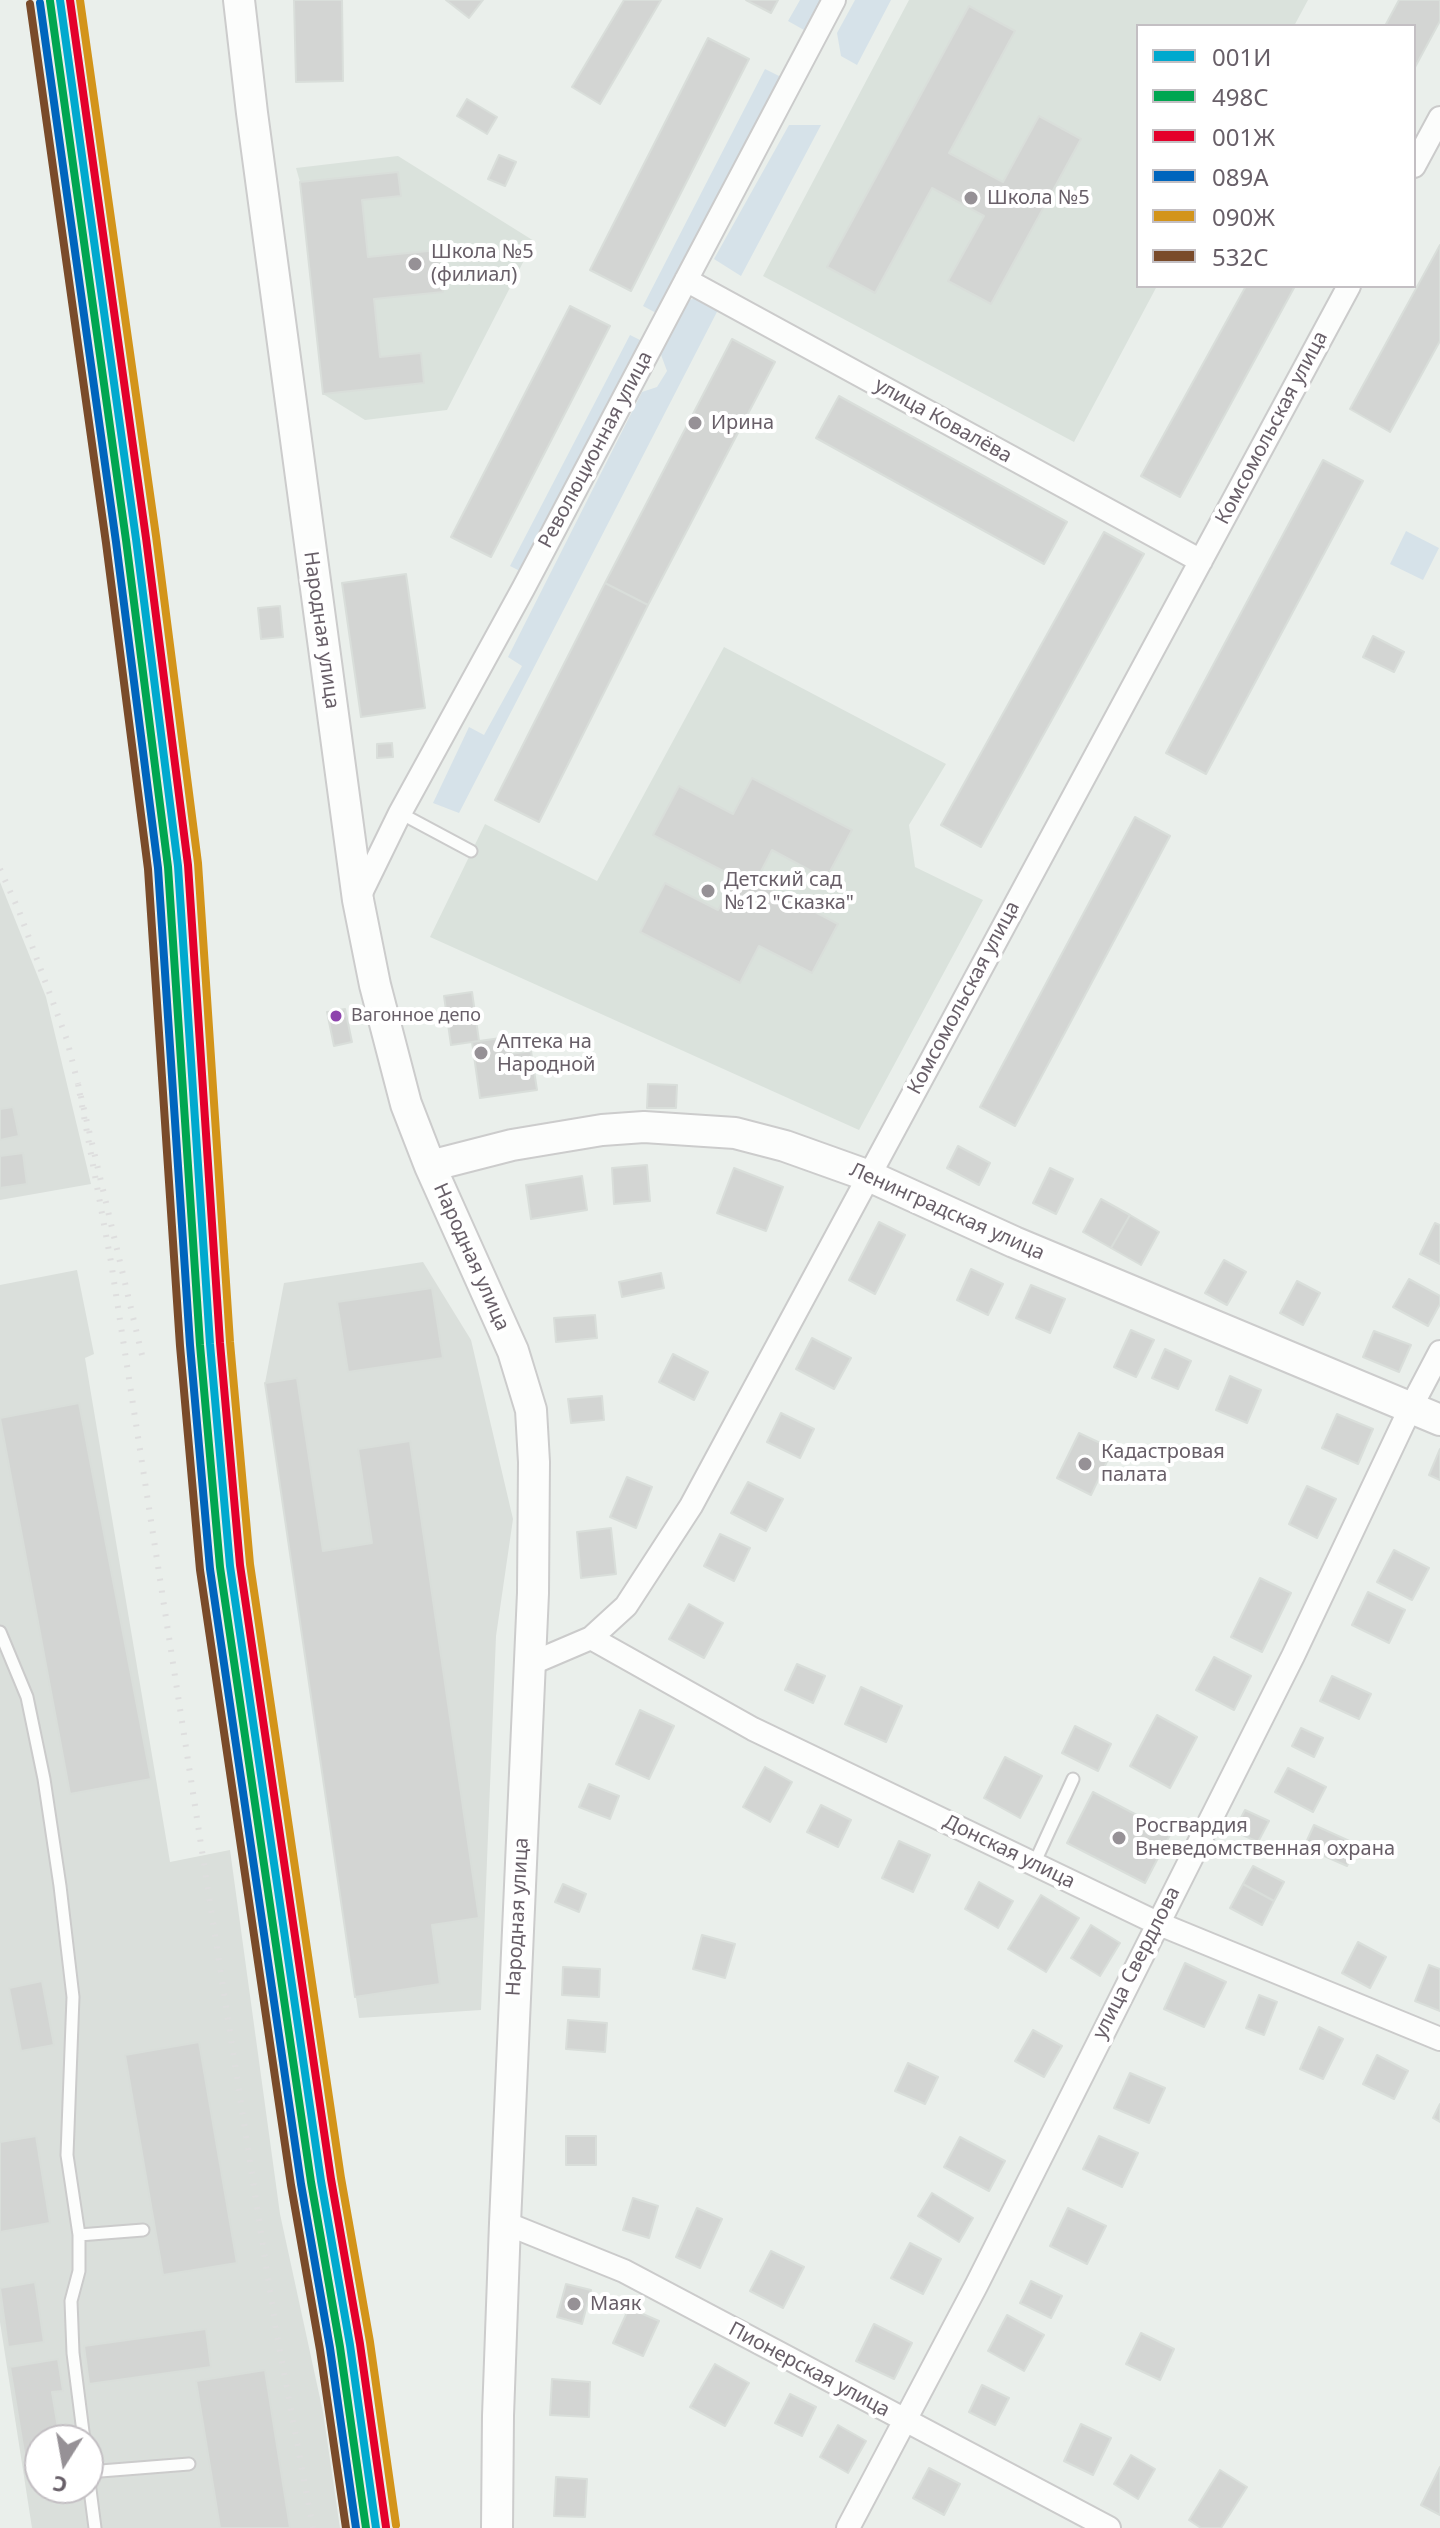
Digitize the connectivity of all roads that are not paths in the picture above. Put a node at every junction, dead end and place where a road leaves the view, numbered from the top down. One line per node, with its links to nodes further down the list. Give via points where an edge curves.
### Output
1 (239, 0): 10 (street, Народная улица)
2 (834, 0): 5 (street, Революционная улица)
3 (1440, 118): 4 (street)
4 (1416, 162)
5 (686, 280): 7 (street, улица Ковалёва); 8 (street, Революционная улица)
6 (1348, 288): 7 (street, Комсомольская улица)
7 (1201, 561): 12 (street, Комсомольская улица)
8 (400, 813): 9 (lane); 10 (street, Революционная улица)
9 (471, 851)
10 (358, 900): 11 (street, Народная улица, via 392,1057)
11 (430, 1166): 12 (street, Ленинградская улица, via 541,1139 644,1127 735,1133); 18 (street, Народная улица, via 513,1351 531,1410)
12 (869, 1176): 14 (street, Ленинградская улица); 17 (street, Комсомольская улица, via 691,1506 626,1606)
13 (1440, 1352): 14 (street, улица Свердлова)
14 (1410, 1409): 15 (street, Ленинградская улица); 21 (street, улица Свердлова, via 1293,1656)
15 (1440, 1420)
16 (0, 1632): 25 (lane, via 27,1697 60,1886 73,1997 67,2155)
17 (591, 1638): 18 (street, Комсомольская улица); 20 (street, Донская улица, via 753,1729)
18 (530, 1664): 23 (street, Народная улица)
19 (1073, 1779): 20 (lane)
20 (1034, 1864): 21 (street, Донская улица)
21 (1157, 1923): 22 (street, Донская улица); 26 (street, улица Свердлова, via 976,2286)
22 (1440, 2039)
23 (505, 2223): 26 (street, Пионерская улица, via 624,2271); 32 (street, Народная улица)
24 (143, 2230): 25 (lane)
25 (79, 2235): 27 (lane, via 79,2271 71,2301)
26 (903, 2420): 33 (street, улица Свердлова); 34 (street, Пионерская улица)
27 (82, 2424)
28 (189, 2464): 29 (lane)
29 (104, 2472)
30 (92, 2504): 31 (lane)
31 (95, 2528)
32 (497, 2528)
33 (848, 2528)
34 (1109, 2528)

